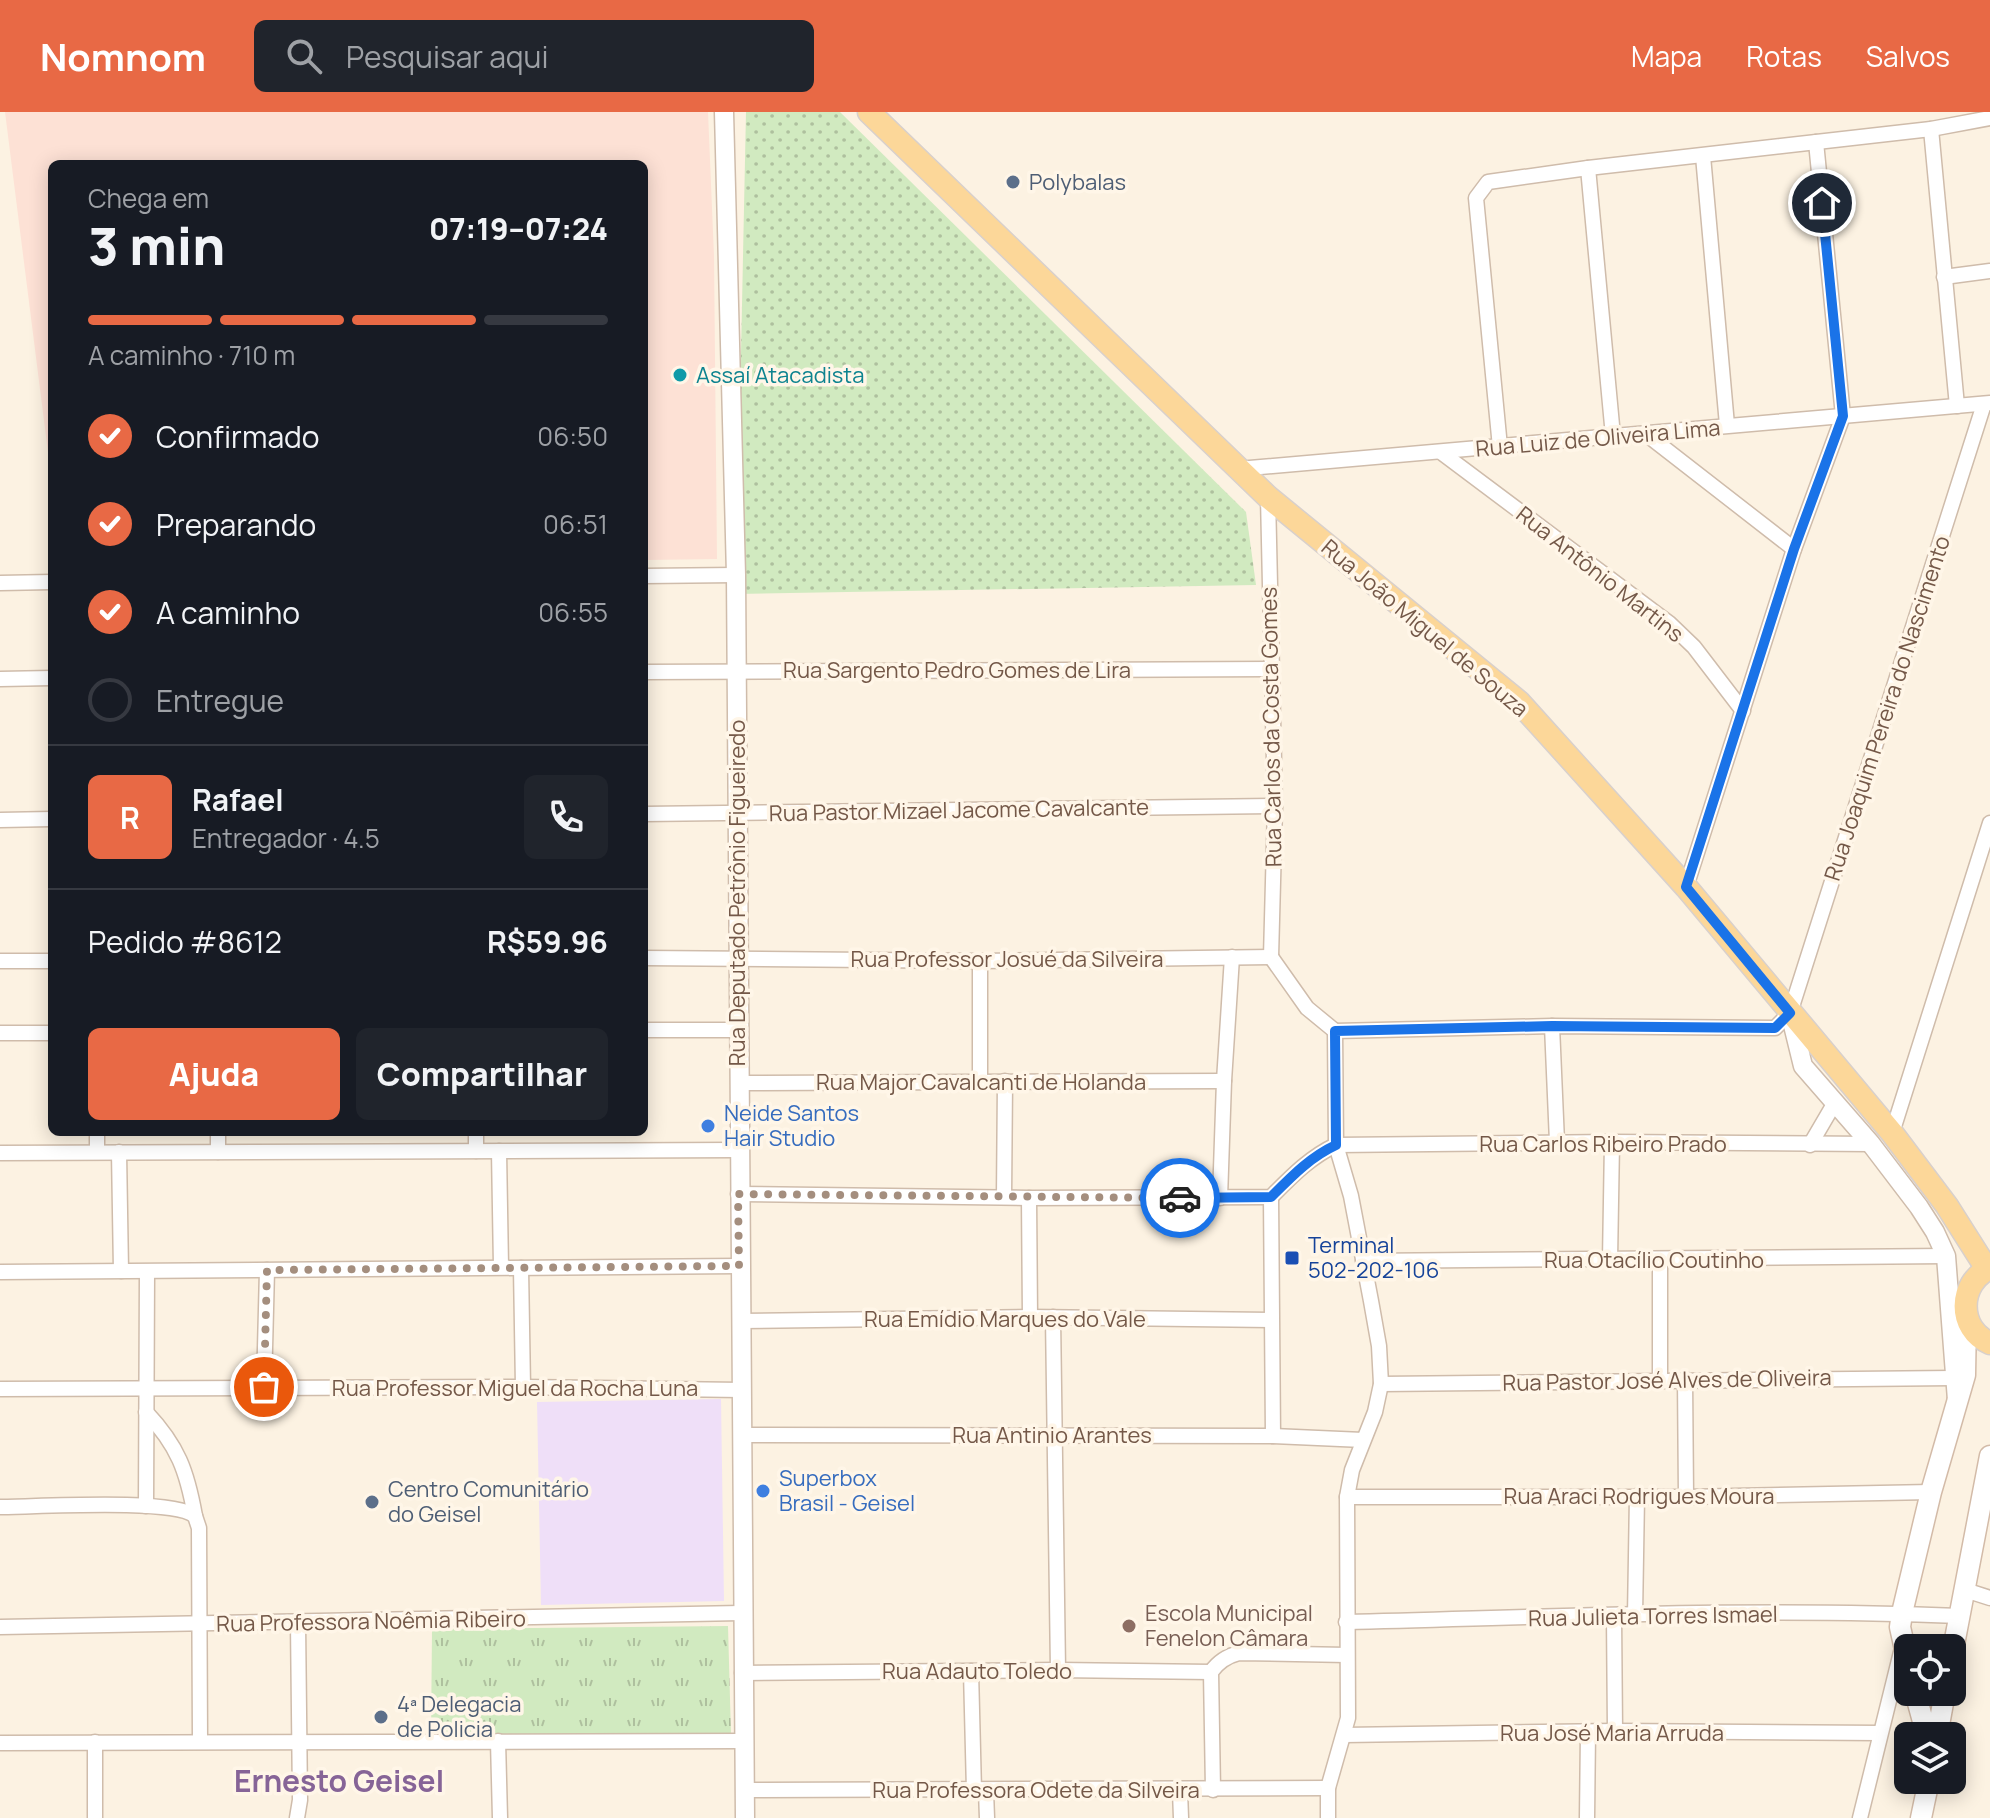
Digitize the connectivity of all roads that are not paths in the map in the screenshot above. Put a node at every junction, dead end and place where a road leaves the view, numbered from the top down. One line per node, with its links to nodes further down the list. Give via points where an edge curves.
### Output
1 (724, 112): 21 (street, Rua Deputado Petrônio Figueiredo)
2 (869, 112): 18 (main road, Rua João Miguel de Souza)
3 (1990, 118): 4 (street)
4 (1931, 129): 5 (street); 9 (street)
5 (1816, 142): 6 (street); 12 (street)
6 (1703, 156): 7 (street); 13 (street)
7 (1588, 168): 15 (street); 16 (street, via 1497,180 1482,187 1476,198)
8 (1990, 271): 9 (street)
9 (1944, 277): 11 (street)
10 (1987, 403): 11 (street, Rua Luiz de Oliveira Lima); 45 (street, Rua Joaquim Pereira do Nascimento)
11 (1957, 406): 12 (street, Rua Luiz de Oliveira Lima)
12 (1843, 416): 13 (street, Rua Luiz de Oliveira Lima); 20 (street)
13 (1727, 425): 14 (street, Rua Luiz de Oliveira Lima)
14 (1646, 434): 15 (street, Rua Luiz de Oliveira Lima); 20 (street)
15 (1613, 436): 16 (street, Rua Luiz de Oliveira Lima)
16 (1500, 447): 17 (street, Rua Luiz de Oliveira Lima)
17 (1442, 453): 18 (street, Rua Luiz de Oliveira Lima); 30 (street, Rua Antônio Martins, via 1669,623)
18 (1238, 469): 19 (main road, Rua João Miguel de Souza)
19 (1268, 497): 25 (street, Rua Carlos da Costa Gomes); 37 (main road, Rua João Miguel de Souza, via 1519,702)
20 (1794, 549): 30 (street)
21 (736, 575): 22 (street); 26 (street, Rua Deputado Petrônio Figueiredo)
22 (648, 576)
23 (48, 582): 24 (street)
24 (0, 583)
25 (1271, 669): 26 (street, Rua Sargento Pedro Gomes de Lira); 31 (street, Rua Carlos da Costa Gomes)
26 (736, 671): 27 (street, Rua Sargento Pedro Gomes de Lira); 32 (street, Rua Deputado Petrônio Figueiredo)
27 (648, 672)
28 (48, 678): 29 (street)
29 (0, 679)
30 (1743, 711): 37 (street)
31 (1275, 806): 32 (street, Rua Pastor Mizael Jacome Cavalcante); 39 (street, Rua Carlos da Costa Gomes)
32 (738, 813): 33 (street, Rua Pastor Mizael Jacome Cavalcante); 41 (street, Rua Deputado Petrônio Figueiredo)
33 (648, 814)
34 (48, 819): 35 (street)
35 (0, 820)
36 (1990, 823): 57 (street)
37 (1686, 887): 45 (main road, Rua João Miguel de Souza)
38 (1232, 957): 39 (street, Rua Professor Josué da Silveira); 44 (street, Rua Professor Josué da Silveira); 54 (street)
39 (1271, 957): 49 (street, via 1307,1008)
40 (648, 958): 41 (street, Rua Professor Josué da Silveira)
41 (737, 958): 44 (street, Rua Professor Josué da Silveira); 48 (street, Rua Deputado Petrônio Figueiredo)
42 (0, 961): 43 (street)
43 (48, 961)
44 (980, 961): 52 (street)
45 (1790, 1013): 46 (street, via 1775,1028); 56 (street, via 1803,1066); 57 (main road, Rua João Miguel de Souza)
46 (1552, 1026): 49 (street); 61 (street)
47 (648, 1030): 48 (street)
48 (739, 1030): 55 (street, Rua Deputado Petrônio Figueiredo)
49 (1335, 1031): 64 (street)
50 (0, 1033): 51 (street)
51 (48, 1033)
52 (980, 1080): 53 (street, Rua Major Cavalcanti de Holanda); 55 (street, Rua Major Cavalcanti de Holanda)
53 (1005, 1081): 54 (street, Rua Major Cavalcanti de Holanda); 74 (street)
54 (1224, 1081): 77 (street)
55 (739, 1083): 66 (street, Rua Deputado Petrônio Figueiredo)
56 (1834, 1104): 63 (street); 65 (street)
57 (1892, 1133): 85 (main road, Rua João Miguel de Souza)
58 (97, 1136): 69 (street)
59 (218, 1136): 71 (street)
60 (476, 1136): 67 (street)
61 (1557, 1142): 62 (street, Rua Carlos Ribeiro Prado); 64 (street, Rua Carlos Ribeiro Prado)
62 (1612, 1142): 65 (street, Rua Carlos Ribeiro Prado); 79 (street)
63 (1871, 1144): 65 (street, Rua Carlos Ribeiro Prado); 78 (street, via 1919,1207)
64 (1336, 1145): 75 (street, via 1306,1163); 81 (street)
65 (1810, 1145)
66 (738, 1150): 68 (street); 73 (street, Rua Deputado Petrônio Figueiredo)
67 (476, 1151): 68 (street); 71 (street)
68 (499, 1151): 83 (street)
69 (97, 1152): 70 (street); 72 (street)
70 (119, 1152): 71 (street); 87 (street)
71 (218, 1152)
72 (0, 1153)
73 (738, 1194): 74 (street); 82 (street, Rua Deputado Petrônio Figueiredo)
74 (1004, 1197): 76 (street)
75 (1271, 1197): 77 (street); 93 (street)
76 (1029, 1198): 77 (street); 90 (street)
77 (1220, 1198)
78 (1946, 1256): 80 (street, Rua Otacílio Coutinho); 96 (street)
79 (1610, 1260): 80 (street, Rua Otacílio Coutinho); 81 (street, Rua Otacílio Coutinho)
80 (1660, 1260): 97 (street)
81 (1363, 1261): 99 (street)
82 (739, 1266): 84 (street); 94 (street, Rua Deputado Petrônio Figueiredo)
83 (501, 1267): 84 (street); 86 (street)
84 (521, 1268): 101 (street)
85 (1989, 1268): 92 (main road, via 1966,1295)
86 (267, 1270): 89 (street); 100 (street)
87 (121, 1271): 88 (street); 89 (street)
88 (0, 1272)
89 (147, 1272): 102 (street)
90 (1030, 1317): 91 (street, Rua Emídio Marques do Vale); 94 (street, Rua Emídio Marques do Vale)
91 (1053, 1317): 93 (street, Rua Emídio Marques do Vale); 107 (street)
92 (1966, 1318): 95 (main road); 105 (main road, via 1967,1359)
93 (1271, 1320): 109 (street)
94 (740, 1321): 104 (street, Rua Deputado Petrônio Figueiredo)
95 (1990, 1343)
96 (1954, 1378): 98 (street, Rua Pastor José Alves de Oliveira); 105 (street)
97 (1660, 1379): 98 (street, Rua Pastor José Alves de Oliveira); 99 (street, Rua Pastor José Alves de Oliveira)
98 (1685, 1379): 115 (street)
99 (1381, 1384): 110 (street)
100 (264, 1387): 101 (street, Rua Professor Miguel da Rocha Luna); 102 (street, Rua Professor Miguel da Rocha Luna)
101 (523, 1387): 104 (street, Rua Professor Miguel da Rocha Luna)
102 (147, 1388): 103 (street, Rua Professor Miguel da Rocha Luna); 106 (street)
103 (0, 1389)
104 (742, 1390): 108 (street, Rua Deputado Petrônio Figueiredo)
105 (1958, 1408): 112 (main road)
106 (146, 1412): 116 (street); 118 (street, via 178,1454)
107 (1056, 1434): 108 (street, Rua Antinio Arantes); 109 (street, Rua Antinio Arantes); 133 (street)
108 (742, 1435): 121 (street, Rua Deputado Petrônio Figueiredo)
109 (1273, 1436): 110 (street, Rua Antinio Arantes)
110 (1363, 1440): 114 (street)
111 (1990, 1456): 119 (main road)
112 (1931, 1492): 115 (street, Rua Araci Rodrigues Moura); 122 (main road)
113 (1637, 1496): 114 (street, Rua Araci Rodrigues Moura); 115 (street, Rua Araci Rodrigues Moura); 124 (street)
114 (1347, 1497): 126 (street)
115 (1686, 1497)
116 (146, 1506): 117 (street); 118 (street, via 179,1509)
117 (0, 1507)
118 (197, 1522): 128 (street)
119 (1965, 1590): 120 (street); 125 (main road)
120 (1990, 1598)
121 (741, 1613): 127 (street, Rua Professora Noêmia Ribeiro); 136 (street, Rua Deputado Petrônio Figueiredo)
122 (1902, 1613): 124 (street, Rua Julieta Torres Ismael); 125 (street, Rua Julieta Torres Ismael); 130 (main road)
123 (1614, 1616): 124 (street, Rua Julieta Torres Ismael); 126 (street, Rua Julieta Torres Ismael); 138 (street)
124 (1635, 1616)
125 (1959, 1616): 131 (main road)
126 (1346, 1622): 132 (street)
127 (298, 1623): 128 (street, Rua Professora Noêmia Ribeiro); 143 (street)
128 (201, 1625): 129 (street, Rua Professora Noêmia Ribeiro); 142 (street)
129 (0, 1627)
130 (1904, 1634)
131 (1956, 1634)
132 (1347, 1655): 135 (street, via 1239,1653); 141 (street)
133 (1058, 1670): 134 (street, Rua Adauto Toledo); 135 (street, Rua Adauto Toledo)
134 (971, 1671): 136 (street, Rua Adauto Toledo); 151 (street)
135 (1211, 1672): 150 (street)
136 (742, 1673): 145 (street, Rua Deputado Petrônio Figueiredo)
137 (1894, 1689): 140 (street)
138 (1615, 1731): 139 (street, Rua José Maria Arruda); 140 (street, Rua José Maria Arruda)
139 (1588, 1732): 141 (street, Rua José Maria Arruda); 161 (street)
140 (1879, 1733): 162 (street)
141 (1344, 1735): 148 (street)
142 (200, 1741): 143 (street); 146 (street)
143 (300, 1741): 144 (street); 155 (street)
144 (498, 1741): 145 (street); 156 (street)
145 (744, 1741): 149 (street, Rua Deputado Petrônio Figueiredo)
146 (95, 1742): 147 (street); 154 (street)
147 (0, 1743)
148 (1328, 1788): 150 (street, Rua Professora Odete da Silveira); 160 (street)
149 (745, 1790): 151 (street, Rua Professora Odete da Silveira); 157 (street, Rua Deputado Petrônio Figueiredo)
150 (1213, 1790): 152 (street, Rua Professora Odete da Silveira)
151 (980, 1791): 152 (street, Rua Professora Odete da Silveira); 158 (street)
152 (1180, 1791): 159 (street)
153 (1926, 1794): 163 (main road)
154 (95, 1818)
155 (297, 1818)
156 (500, 1818)
157 (745, 1818)
158 (987, 1818)
159 (1181, 1818)
160 (1328, 1818)
161 (1587, 1818)
162 (1860, 1818)
163 (1921, 1818)

